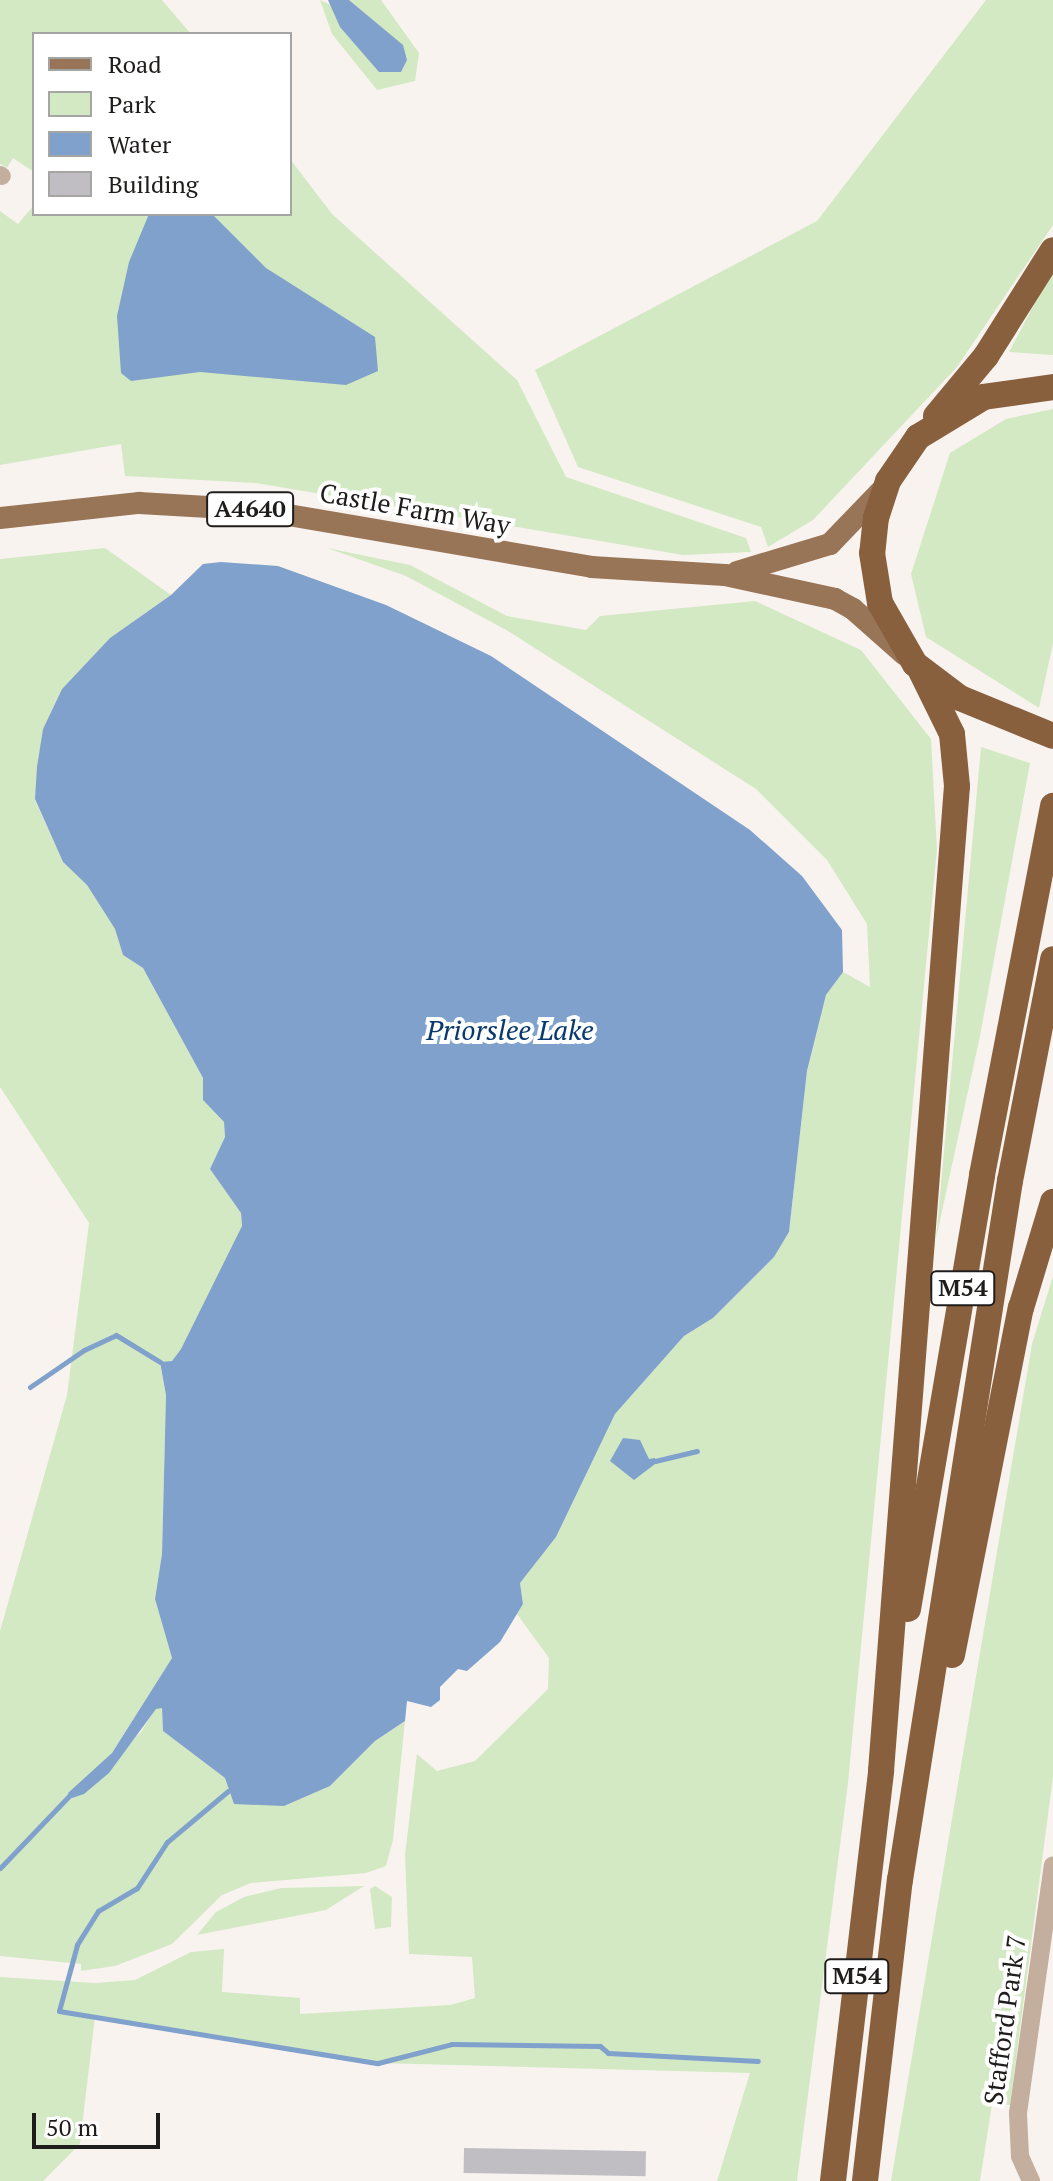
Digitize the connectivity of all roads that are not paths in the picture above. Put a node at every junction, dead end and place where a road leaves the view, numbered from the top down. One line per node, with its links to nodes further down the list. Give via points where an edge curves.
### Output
1 (1053, 250): 3 (highway, via 986,356)
2 (1053, 387): 3 (highway, via 984,397)
3 (918, 437): 4 (highway)
4 (888, 481): 6 (main road, Castle Farm Way / A4640, via 864,514 830,544 789,561); 7 (highway, via 872,537 873,570 880,603)
5 (0, 518): 6 (main road, Castle Farm Way / A4640, via 87,505 230,507 591,567)
6 (725, 575): 7 (main road, Castle Farm Way / A4640, via 838,600)
7 (918, 668): 8 (highway, via 960,698); 12 (highway, via 952,734 957,786)
8 (1046, 734)
9 (1053, 806): 12 (highway, M54, via 982,1175)
10 (1053, 959): 14 (highway, M54, via 1010,1181)
11 (1053, 1202): 14 (highway, via 1021,1308 939,1726)
12 (881, 1771): 15 (highway, M54)
13 (1053, 1865): 17 (street, Stafford Park 7, via 1018,2113 1020,2156)
14 (900, 1880): 16 (highway, M54)
15 (833, 2181)
16 (865, 2181)
17 (1031, 2181)

